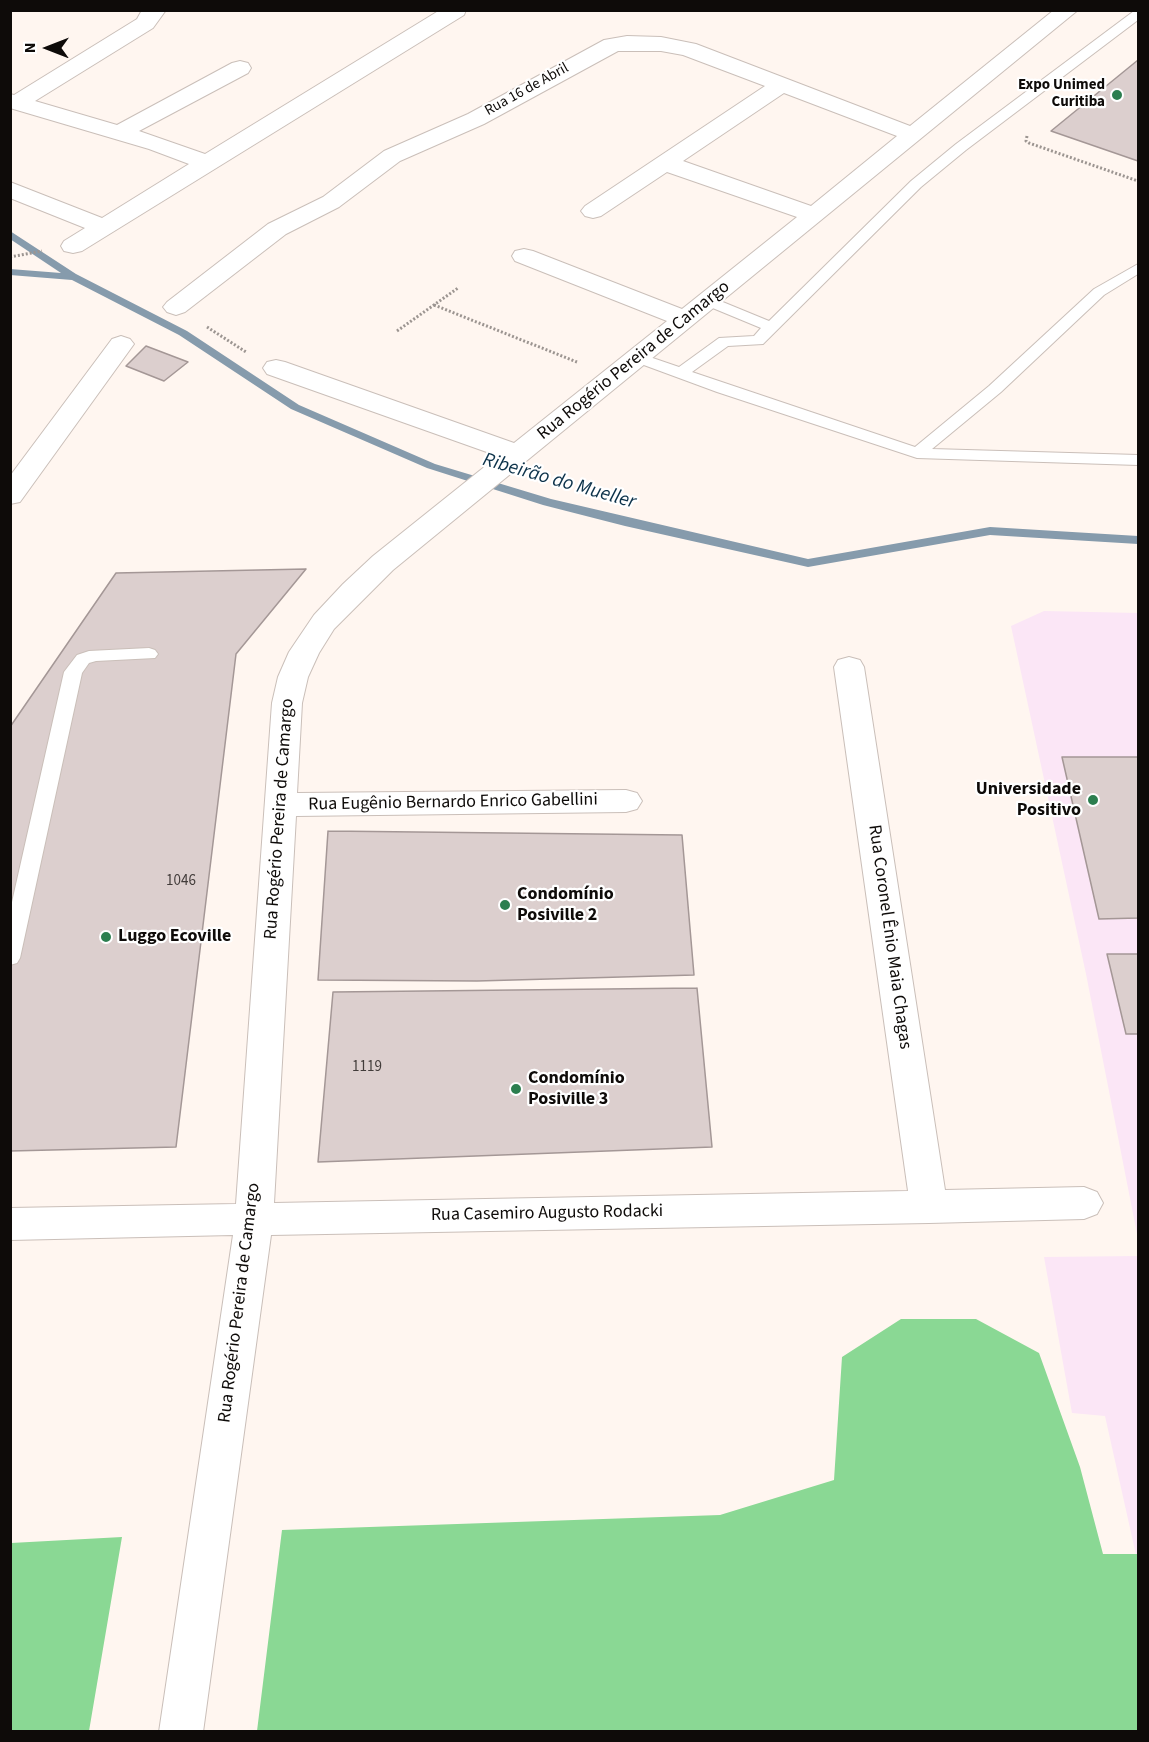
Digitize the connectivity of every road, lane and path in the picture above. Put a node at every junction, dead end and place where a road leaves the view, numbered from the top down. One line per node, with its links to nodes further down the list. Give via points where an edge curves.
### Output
1 (156, 10): 7 (street, via 145,23)
2 (456, 10): 11 (street)
3 (1068, 10): 10 (street, Rua Rogério Pereira de Camargo)
4 (1138, 14): 26 (lane, via 916,184)
5 (240, 68): 9 (street)
6 (783, 84): 10 (street, Rua 16 de Abril); 12 (street); 24 (street, Rua 16 de Abril, via 688,49 612,45 476,119 392,156 330,202 277,229)
7 (14, 102): 9 (street)
8 (1033, 131): 13 (path, via 1025,137 1029,143)
9 (121, 132): 11 (street)
10 (914, 135): 16 (street, Rua Rogério Pereira de Camargo)
11 (207, 163): 17 (street)
12 (665, 163): 15 (street); 16 (street)
13 (1138, 181)
14 (10, 189): 17 (street)
15 (593, 211)
16 (814, 215): 22 (street, Rua Rogério Pereira de Camargo)
17 (104, 227): 18 (street)
18 (73, 246)
19 (524, 256): 25 (street)
20 (1138, 268): 33 (lane, via 1100,292)
21 (458, 288): 23 (path)
22 (708, 301): 25 (street, Rua Rogério Pereira de Camargo); 26 (lane)
23 (434, 305): 27 (path); 32 (path)
24 (176, 307): 30 (path)
25 (685, 320): 29 (street, Rua Rogério Pereira de Camargo)
26 (771, 327): 31 (lane, via 758,341 724,341)
27 (397, 331)
28 (121, 344): 36 (street)
29 (638, 358): 31 (lane); 32 (street, Rua Rogério Pereira de Camargo)
30 (276, 368): 34 (street)
31 (681, 373): 33 (lane)
32 (614, 377): 34 (street, Rua Rogério Pereira de Camargo)
33 (917, 453): 35 (lane)
34 (513, 458): 40 (street, Rua Rogério Pereira de Camargo, via 383,563 324,622 293,677 287,703)
35 (1138, 460)
36 (10, 496)
37 (149, 654): 41 (lane, via 95,655 82,659 73,672)
38 (849, 667): 43 (street, Rua Coronel Ênio Maia Chagas)
39 (626, 801): 40 (street, Rua Eugênio Bernardo Enrico Gabellini)
40 (280, 805): 44 (street, Rua Rogério Pereira de Camargo)
41 (10, 958)
42 (1084, 1203): 43 (street, Rua Casemiro Augusto Rodacki)
43 (929, 1207): 44 (street, Rua Casemiro Augusto Rodacki)
44 (254, 1220): 45 (street, Rua Casemiro Augusto Rodacki); 46 (street, Rua Rogério Pereira de Camargo)
45 (10, 1224)
46 (181, 1731)

